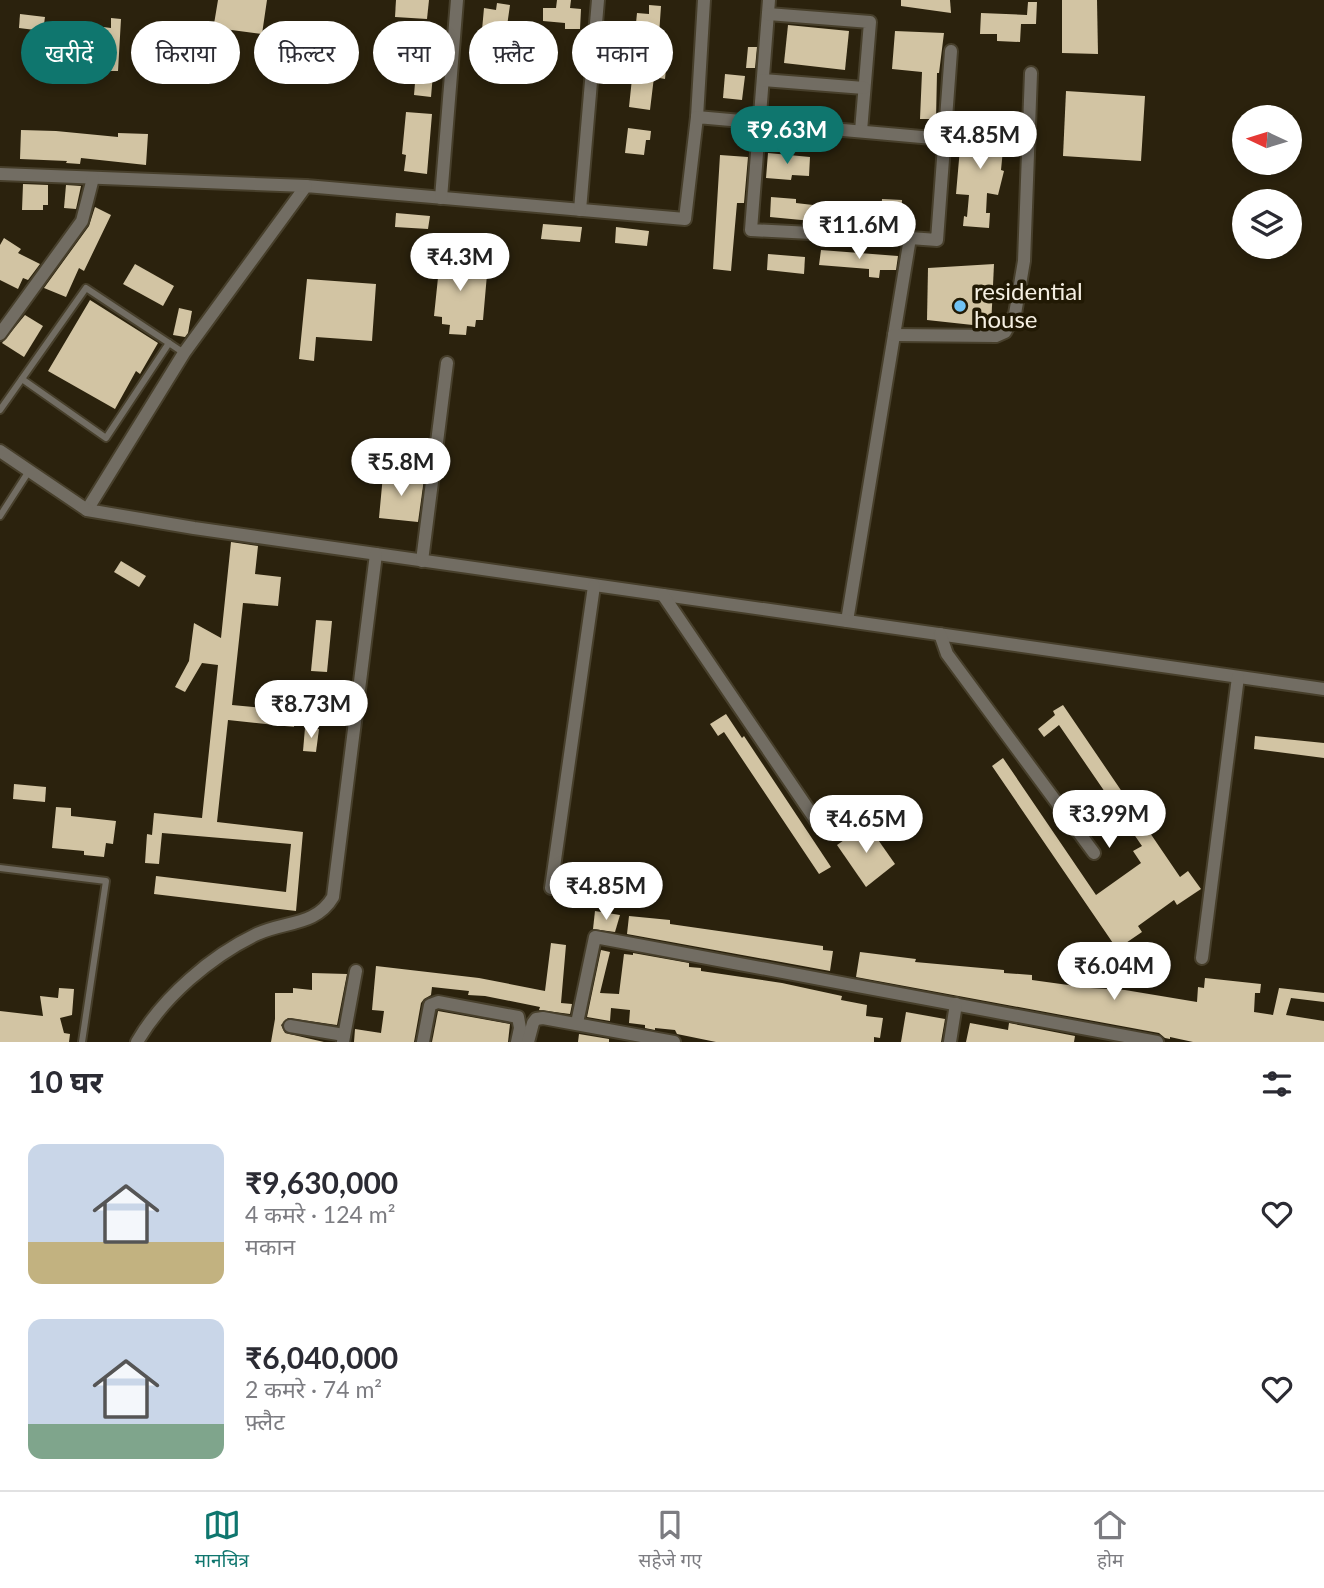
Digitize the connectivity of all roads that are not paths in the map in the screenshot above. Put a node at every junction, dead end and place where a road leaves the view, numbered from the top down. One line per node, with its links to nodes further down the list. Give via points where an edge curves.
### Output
1 (457, 0): 17 (street)
2 (598, 0): 18 (street)
3 (704, 0): 10 (street)
4 (769, 0): 5 (street)
5 (768, 14): 8 (street); 9 (street, via 870,22)
6 (951, 51): 13 (street)
7 (1031, 73): 21 (street, via 1024,261 1015,314 1005,332 996,336)
8 (763, 80): 9 (street); 11 (street)
9 (864, 88): 12 (street)
10 (697, 117): 11 (street); 18 (street, via 685,219)
11 (760, 122): 12 (street); 19 (street, via 751,230)
12 (861, 131): 13 (street)
13 (944, 139): 19 (street, via 937,240)
14 (0, 175): 15 (street)
15 (93, 178): 16 (street); 20 (street, via 82,220)
16 (306, 186): 17 (street); 23 (street)
17 (441, 198): 18 (street)
18 (580, 210)
19 (910, 238): 21 (street)
20 (0, 334)
21 (894, 335): 35 (street)
22 (169, 343): 23 (lane); 25 (lane, via 86,288); 25 (lane, via 106,438)
23 (184, 353): 29 (street)
24 (447, 363): 32 (street)
25 (22, 379): 26 (lane)
26 (0, 410)
27 (0, 451): 28 (street)
28 (29, 471): 29 (street); 30 (lane)
29 (87, 510): 31 (street)
30 (0, 516)
31 (376, 554): 32 (street); 51 (street, via 333,897 312,918 258,934 207,963)
32 (422, 561): 33 (street)
33 (594, 586): 34 (street); 42 (street)
34 (663, 595): 35 (street); 39 (street)
35 (846, 621): 36 (street)
36 (940, 635): 37 (street); 40 (street, via 947,654)
37 (1238, 677): 38 (street); 43 (street)
38 (1324, 689)
39 (819, 825)
40 (1094, 853)
41 (0, 868): 50 (lane, via 106,881)
42 (551, 888)
43 (1202, 958)
44 (356, 971): 48 (street)
45 (956, 1004): 46 (street, via 595,937); 49 (street); 56 (street)
46 (577, 1023): 54 (street, via 536,1019); 55 (street)
47 (290, 1026): 48 (street)
48 (344, 1039)
49 (1140, 1040): 57 (street)
50 (82, 1042)
51 (137, 1042)
52 (423, 1042): 53 (street, via 430,1005 438,1002 518,1017)
53 (517, 1042)
54 (528, 1042)
55 (674, 1042)
56 (950, 1042)
57 (1157, 1042)

